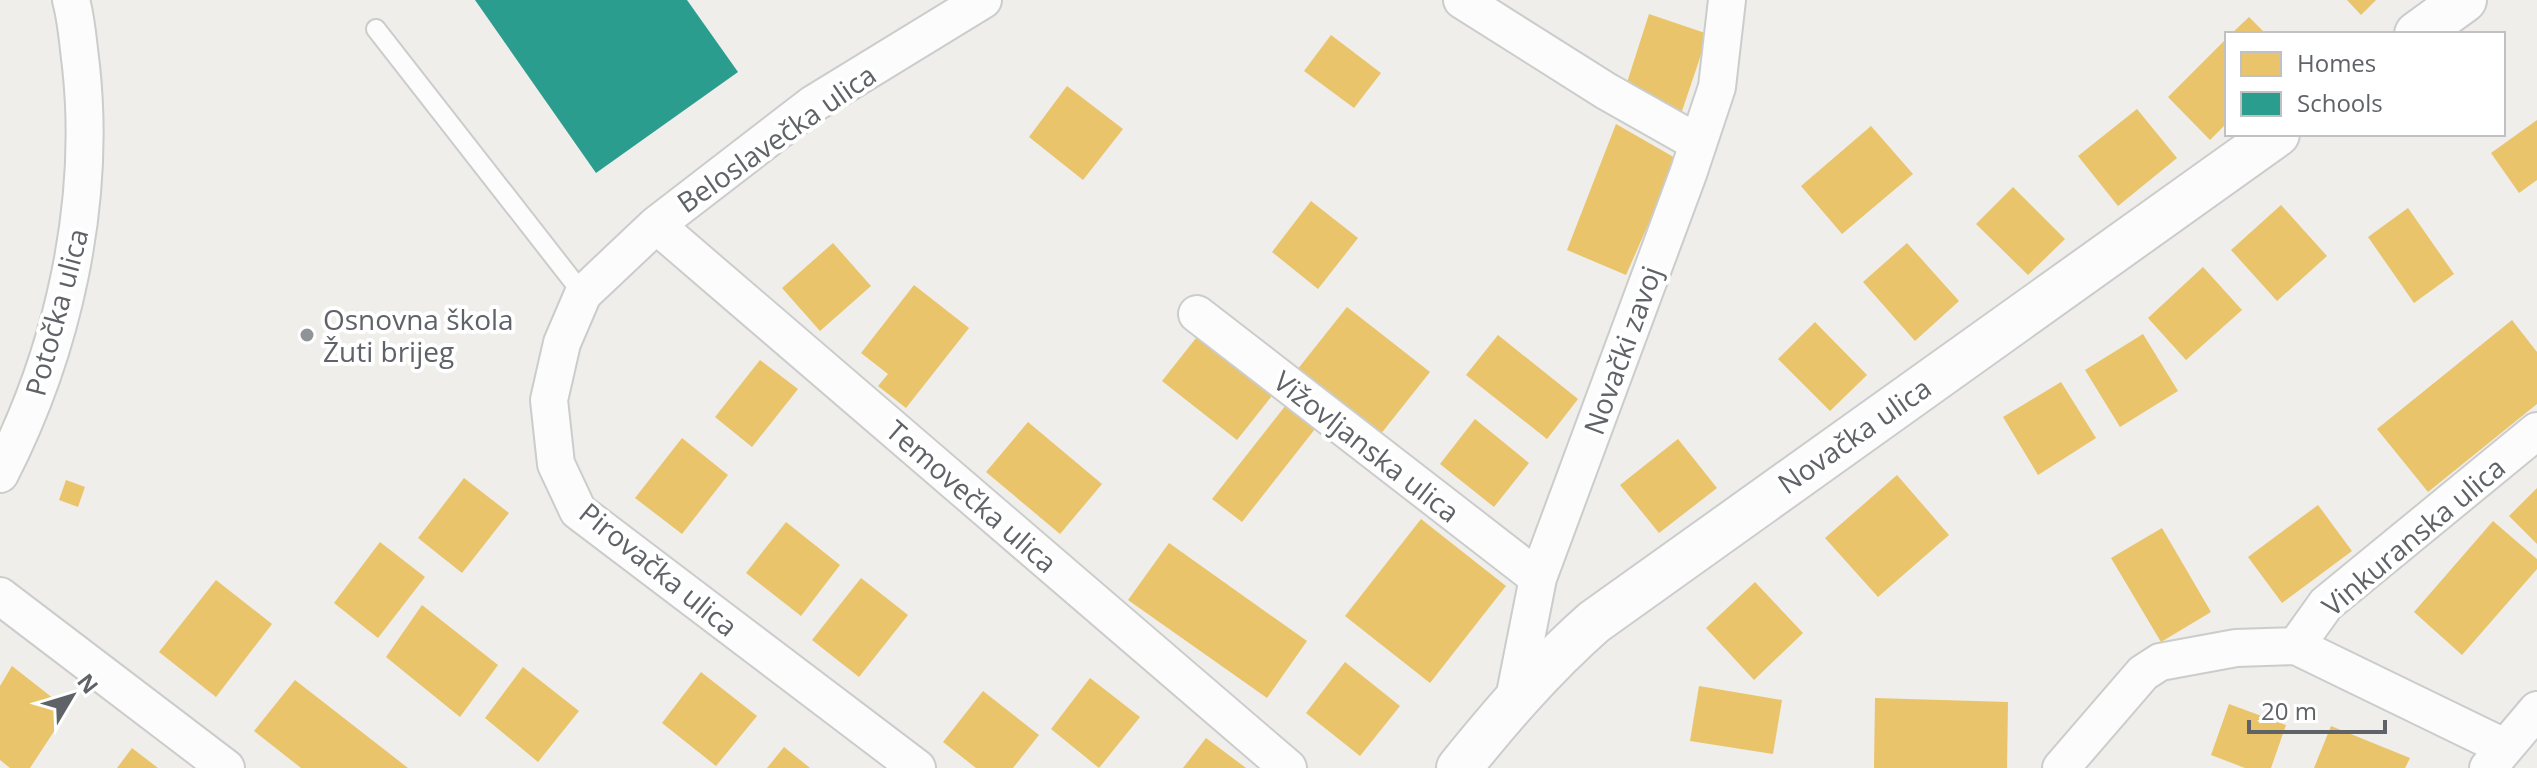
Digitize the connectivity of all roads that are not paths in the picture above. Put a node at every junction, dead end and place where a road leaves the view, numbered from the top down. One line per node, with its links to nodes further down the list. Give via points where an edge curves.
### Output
1 (71, 0): 14 (street, Potočka ulica, via 85,100 81,213 60,316 25,426)
2 (983, 0): 10 (street, Beloslavečka ulica, via 813,104)
3 (1462, 0): 9 (street)
4 (2464, 0): 7 (street)
5 (1723, 2): 9 (street, Novački zavoj, via 1717,87)
6 (376, 29): 11 (lane)
7 (2420, 32)
8 (2274, 136): 18 (street, Novačka ulica, via 1594,622)
9 (1698, 143): 15 (street, Novački zavoj)
10 (656, 225): 11 (street, Beloslavečka ulica); 23 (street, Temovečka ulica)
11 (583, 294): 22 (street, Pirovačka ulica, via 562,343 549,400 556,464 578,511)
12 (1197, 314): 15 (street, Vižovljanska ulica)
13 (2537, 431): 17 (street, Vinkuranska ulica, via 2326,604)
14 (0, 474)
15 (1538, 578): 18 (street, Novački zavoj)
16 (0, 596): 21 (street)
17 (2296, 646): 20 (street, Vinkuranska ulica); 25 (street, Vinkuranska ulica, via 2236,648 2160,662 2143,673)
18 (1514, 699): 24 (street, Novačka ulica)
19 (2537, 710): 20 (street)
20 (2496, 758)
21 (226, 768)
22 (917, 768)
23 (1288, 768)
24 (1459, 768)
25 (2061, 768)

